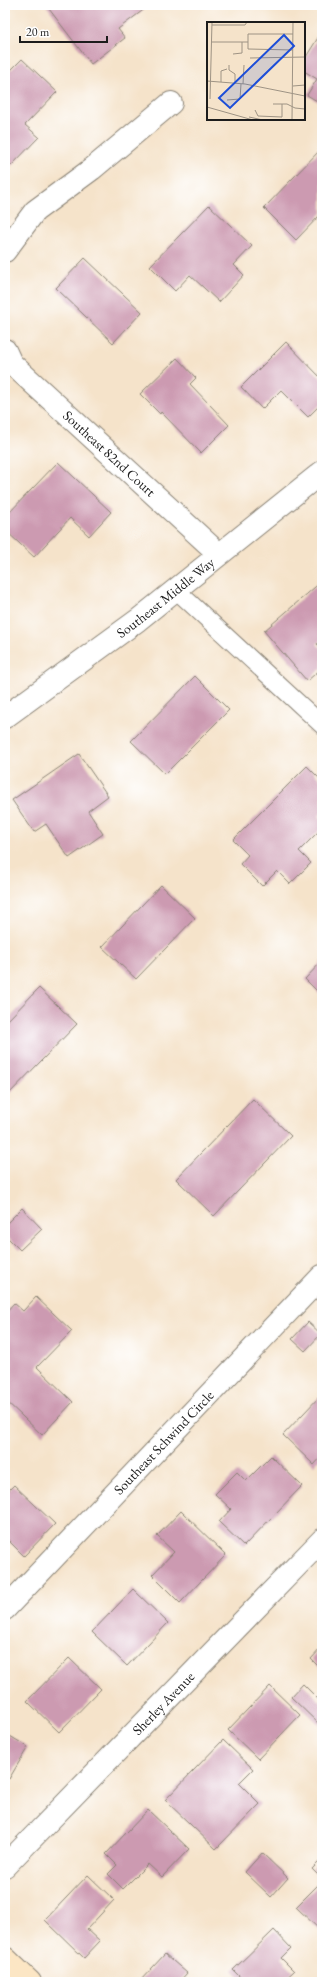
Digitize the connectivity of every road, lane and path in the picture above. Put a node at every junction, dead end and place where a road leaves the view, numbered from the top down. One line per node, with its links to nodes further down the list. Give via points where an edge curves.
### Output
1 (172, 103): 2 (street, via 92,169 35,211)
2 (5, 251)
3 (5, 350): 5 (street, Southeast 82nd Court, via 11,363)
4 (321, 476): 5 (street, Southeast Middle Way)
5 (219, 554): 6 (street, Southeast Middle Way)
6 (175, 589): 7 (street, Southeast Middle Way, via 138,620); 8 (lane)
7 (5, 717)
8 (322, 725)
9 (322, 1276): 11 (street, Southeast Schwind Circle)
10 (322, 1540): 12 (street, Sherley Avenue)
11 (5, 1609)
12 (5, 1866)
13 (5, 1958): 14 (main road)
14 (30, 1982)

